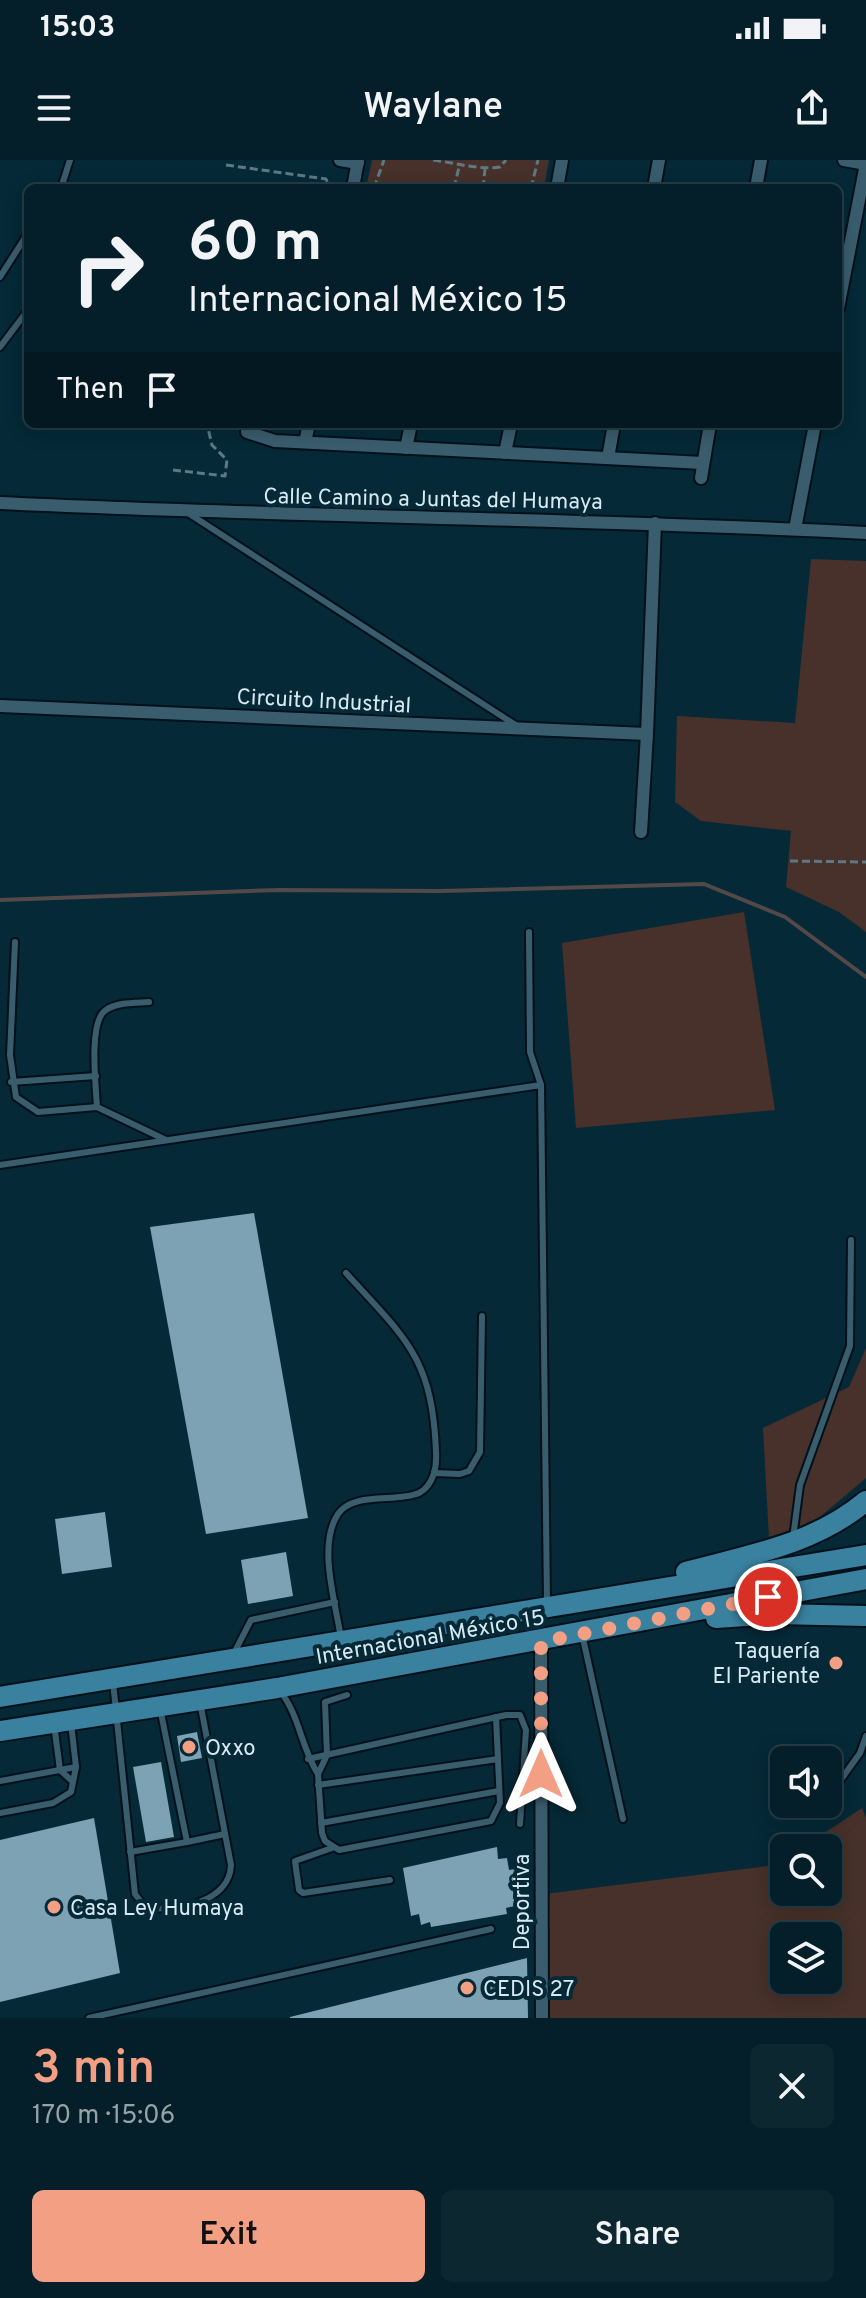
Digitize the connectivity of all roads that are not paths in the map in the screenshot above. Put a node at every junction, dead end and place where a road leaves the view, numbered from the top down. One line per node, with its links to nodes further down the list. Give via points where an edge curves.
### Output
1 (70, 160): 9 (lane)
2 (340, 160): 7 (street)
3 (562, 160): 11 (street)
4 (659, 160): 12 (street)
5 (761, 160): 13 (street)
6 (844, 160): 8 (street)
7 (358, 162): 10 (street)
8 (866, 164): 18 (street)
9 (62, 184)
10 (354, 184)
11 (558, 184)
12 (655, 184)
13 (757, 184)
14 (24, 239): 15 (lane)
15 (18, 247): 16 (lane); 17 (lane)
16 (24, 248)
17 (0, 277)
18 (842, 287)
19 (24, 315): 20 (lane)
20 (0, 347)
21 (308, 428): 28 (street)
22 (410, 428): 29 (street)
23 (510, 428): 30 (street)
24 (613, 428): 31 (street)
25 (709, 428): 32 (street)
26 (814, 428): 37 (street)
27 (247, 432): 28 (street, via 275,441)
28 (305, 442): 29 (street)
29 (406, 448): 30 (street)
30 (505, 453): 31 (street)
31 (608, 458): 32 (street)
32 (703, 463): 33 (street)
33 (701, 478)
34 (0, 503): 35 (street, Calle Camino a Juntas del Humaya)
35 (188, 513): 36 (street, Calle Camino a Juntas del Humaya); 40 (lane)
36 (655, 523): 37 (street, Calle Camino a Juntas del Humaya); 41 (street)
37 (795, 529): 38 (street, Calle Camino a Juntas del Humaya)
38 (866, 533)
39 (0, 706): 40 (street, Circuito Industrial)
40 (522, 729): 41 (street, Circuito Industrial)
41 (647, 734): 42 (street)
42 (641, 832)
43 (529, 932): 48 (lane, via 530,1052)
44 (15, 942): 47 (lane)
45 (149, 1002): 46 (lane, via 105,1010 95,1036)
46 (96, 1076): 47 (lane); 49 (lane)
47 (11, 1082): 49 (lane, via 16,1097 38,1112)
48 (541, 1085): 50 (lane); 62 (lane)
49 (97, 1107): 50 (lane)
50 (166, 1140): 51 (lane)
51 (0, 1165)
52 (851, 1240): 57 (lane, via 850,1346 800,1485)
53 (346, 1273): 55 (lane, via 417,1356 435,1421)
54 (482, 1316): 55 (lane, via 480,1452 469,1471)
55 (434, 1473): 61 (lane, via 425,1489 415,1494 342,1509 328,1548)
56 (866, 1501): 57 (main road, via 825,1529)
57 (793, 1542): 60 (main road)
58 (866, 1555): 60 (main road, Internacional México 15)
59 (866, 1579): 63 (main road, Internacional México 15)
60 (602, 1597): 62 (main road, Internacional México 15)
61 (335, 1602): 66 (lane); 68 (lane, via 251,1620)
62 (547, 1606): 66 (main road, Internacional México 15)
63 (681, 1614): 64 (main road); 65 (main road, Internacional México 15)
64 (860, 1620)
65 (582, 1634): 67 (main road, Internacional México 15); 92 (lane)
66 (341, 1639): 68 (main road, Internacional México 15)
67 (541, 1642): 70 (main road, Internacional México 15); 102 (street, Deportiva)
68 (233, 1657): 69 (main road, Internacional México 15)
69 (113, 1678): 72 (main road, Internacional México 15); 75 (lane)
70 (277, 1688): 73 (main road, Internacional México 15); 81 (lane, via 291,1705)
71 (347, 1695): 80 (lane, via 325,1702)
72 (0, 1697)
73 (200, 1700): 74 (main road, Internacional México 15); 95 (lane)
74 (160, 1705): 75 (main road, Internacional México 15); 96 (lane)
75 (116, 1712): 77 (main road, Internacional México 15); 98 (lane)
76 (496, 1717): 80 (lane); 82 (lane); 94 (lane, via 516,1715 525,1721)
77 (62, 1721): 78 (main road, Internacional México 15); 83 (lane); 84 (lane)
78 (0, 1731)
79 (866, 1736): 86 (lane)
80 (327, 1755): 81 (lane); 85 (lane)
81 (308, 1759): 85 (lane)
82 (498, 1759): 89 (lane); 90 (lane)
83 (76, 1767): 84 (lane); 87 (lane)
84 (60, 1770): 87 (lane); 88 (lane)
85 (318, 1774): 89 (lane)
86 (842, 1778)
87 (71, 1780): 91 (lane, via 71,1792 64,1799)
88 (0, 1781)
89 (318, 1785): 93 (lane)
90 (499, 1791): 93 (lane); 97 (lane, via 500,1803 491,1821)
91 (0, 1813)
92 (623, 1819)
93 (321, 1823): 97 (lane)
94 (520, 1824)
95 (225, 1834): 96 (lane); 98 (lane, via 229,1883 221,1892 171,1909 139,1902)
96 (187, 1842): 98 (lane)
97 (332, 1848): 99 (lane, via 295,1861 303,1893)
98 (130, 1852)
99 (390, 1880)
100 (491, 1929): 101 (lane)
101 (89, 2018)
102 (542, 2018)

